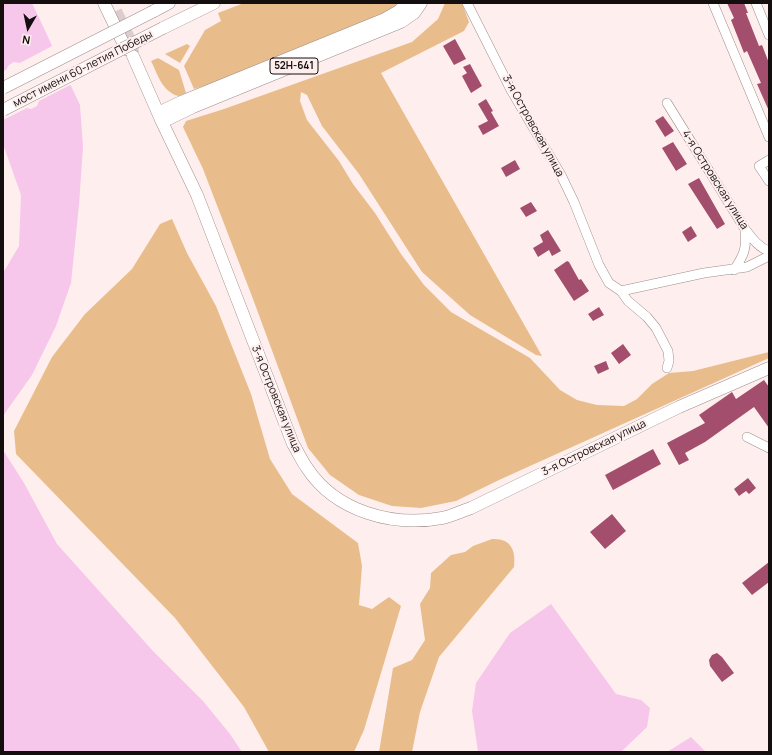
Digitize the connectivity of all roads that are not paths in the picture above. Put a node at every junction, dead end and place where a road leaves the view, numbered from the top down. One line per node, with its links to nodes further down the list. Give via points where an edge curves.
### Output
1 (104, 3): 13 (main road, 3-я Островская улица)
2 (169, 3): 10 (main road, мост имени 60-летия Победы, bridge)
3 (214, 3): 12 (main road, мост имени 60-летия Победы, bridge)
4 (408, 3): 13 (main road, 52Н-641, via 385,19 181,102)
5 (421, 3): 13 (main road, 52Н-641, via 401,22)
6 (466, 3): 22 (street, 3-я Островская улица, via 511,90 561,175 599,265 609,282)
7 (713, 3): 14 (street)
8 (756, 3): 9 (street)
9 (769, 35)
10 (3, 88)
11 (667, 103): 18 (street, 4-я Островская улица)
12 (3, 110)
13 (160, 118): 24 (main road, 3-я Островская улица, via 197,195 293,444 307,469 324,487 341,501 362,511 398,520 444,518 471,508 679,407)
14 (767, 125): 15 (street)
15 (769, 137)
16 (769, 160): 17 (street, via 760,166)
17 (769, 181)
18 (745, 229): 19 (street, 4-я Островская улица, via 753,241); 21 (street, via 747,243 743,257)
19 (769, 251)
20 (769, 256): 21 (street, via 747,267)
21 (734, 270): 22 (street, via 704,273)
22 (621, 291): 23 (street, 3-я Островская улица, via 656,328 668,351)
23 (667, 368)
24 (769, 368)
25 (747, 437): 26 (street)
26 (769, 448)

